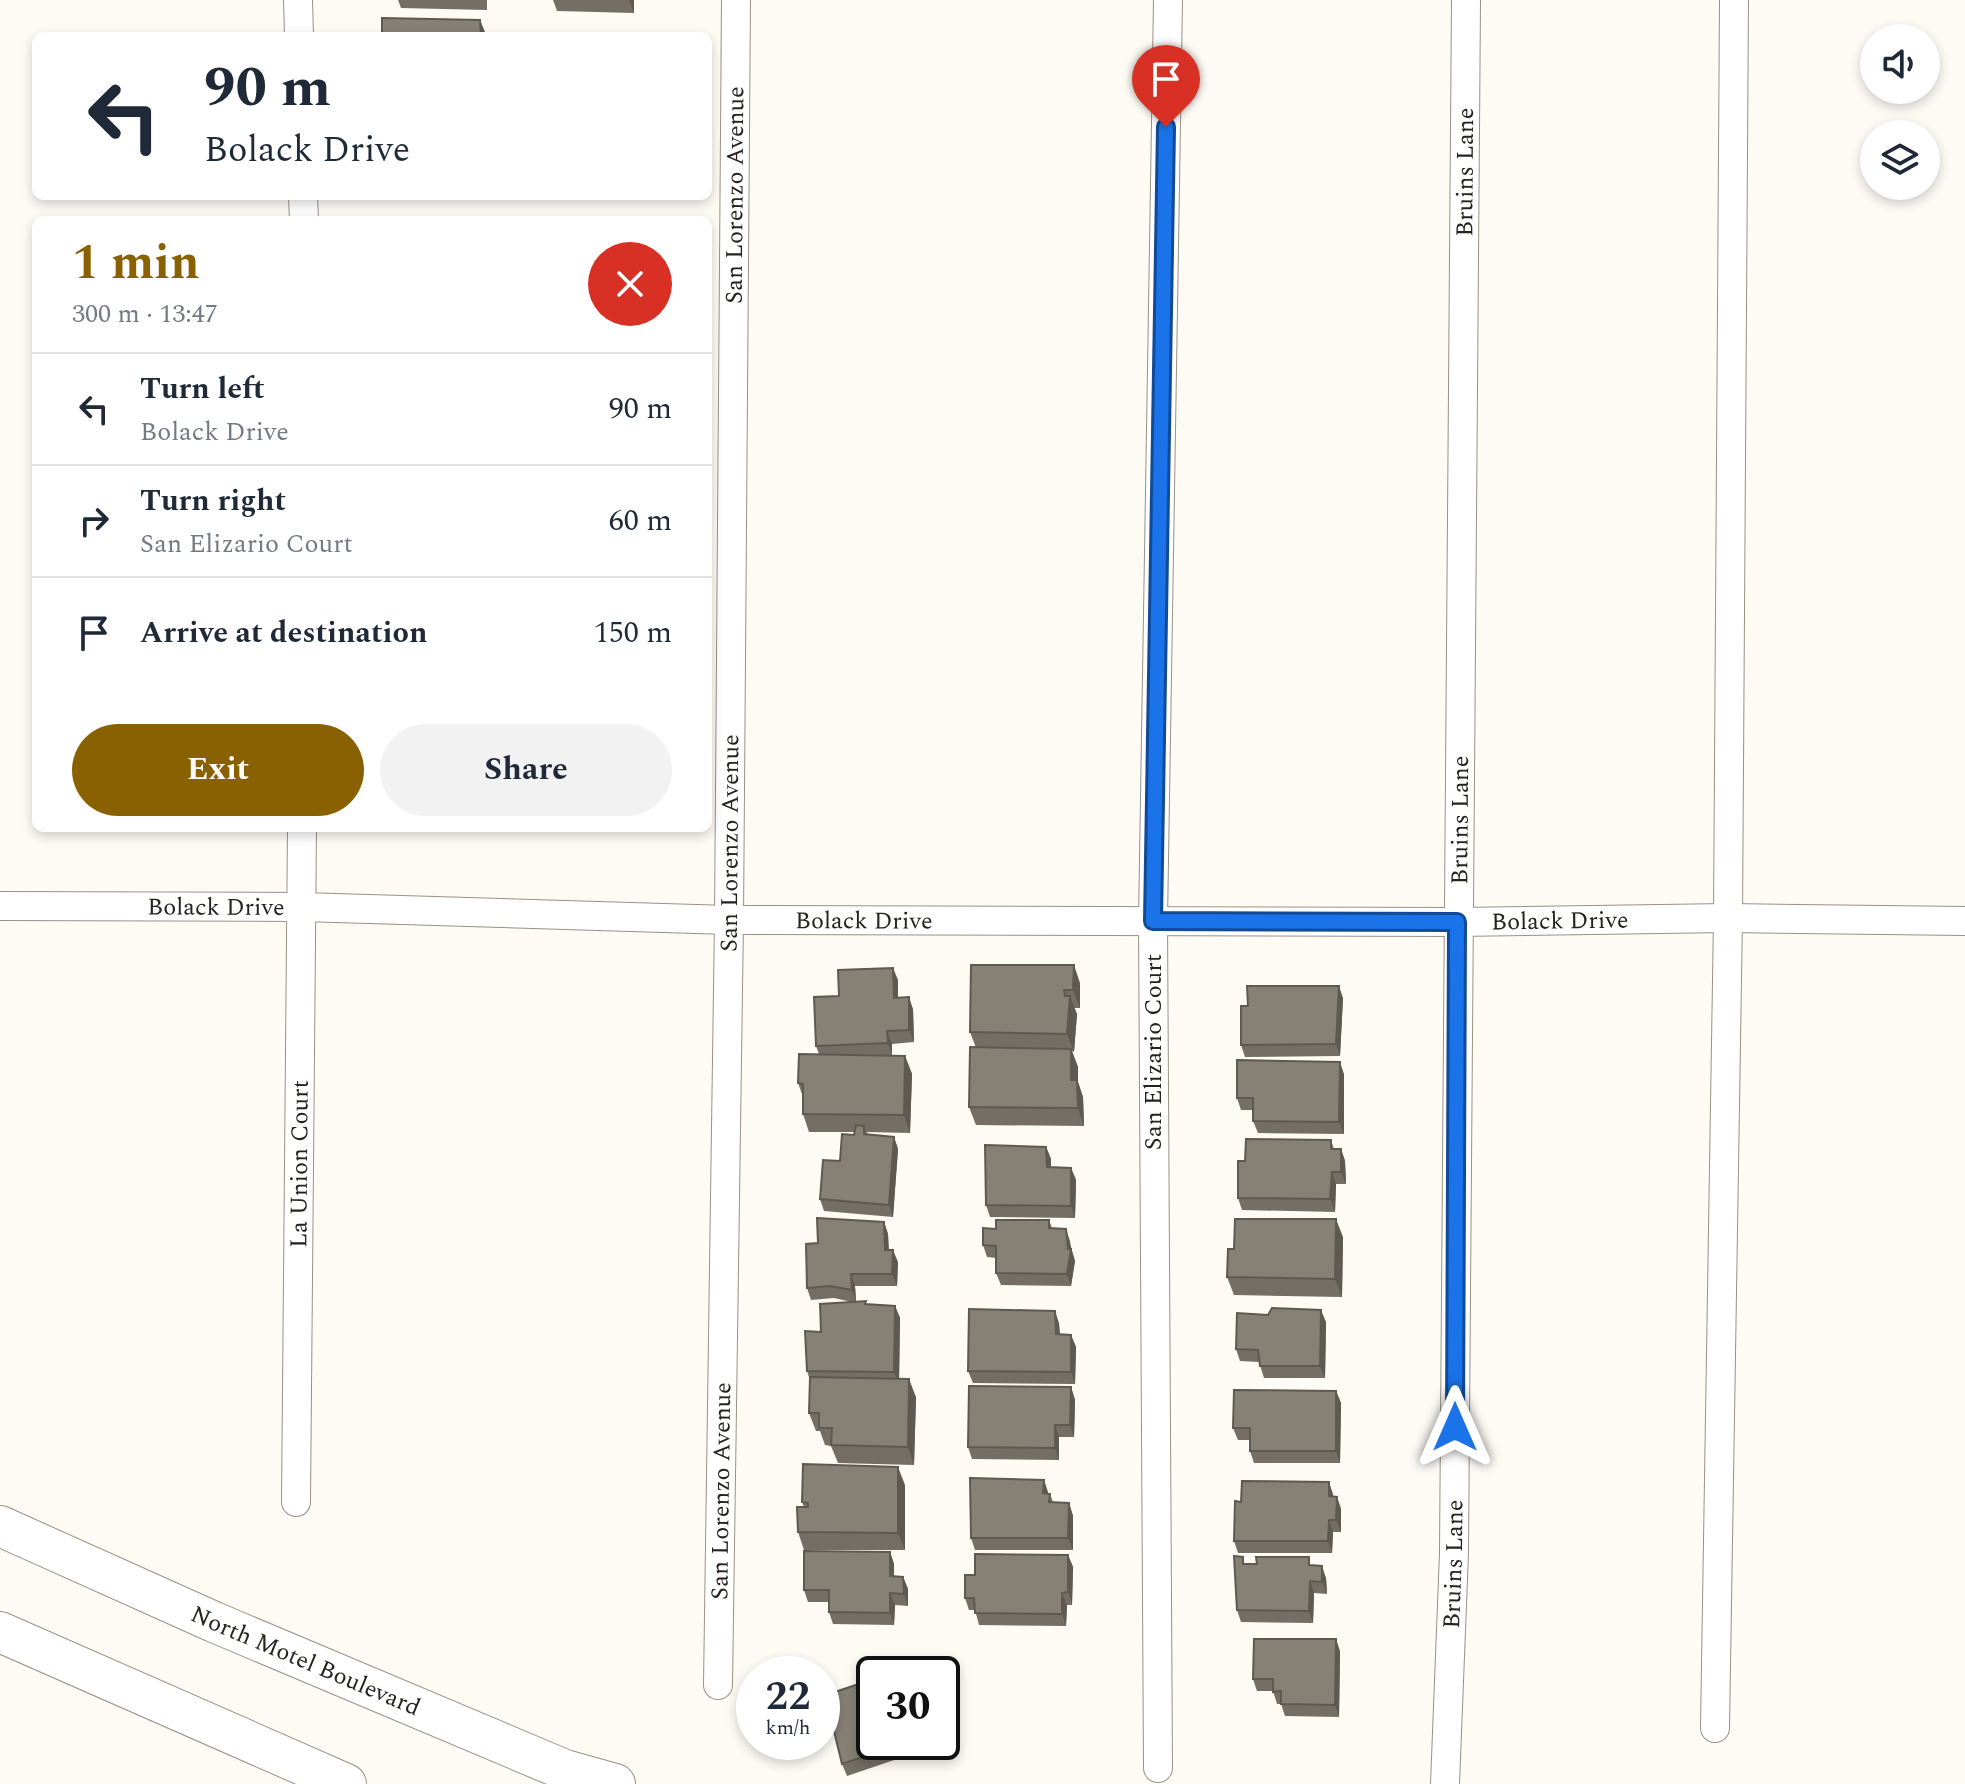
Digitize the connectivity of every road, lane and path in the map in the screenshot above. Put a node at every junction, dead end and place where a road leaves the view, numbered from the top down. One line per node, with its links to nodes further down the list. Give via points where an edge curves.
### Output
1 (298, 0): 6 (street)
2 (736, 0): 11 (street, San Lorenzo Avenue)
3 (1168, 0): 12 (street, San Elizario Court)
4 (1466, 0): 14 (street, Bruins Lane)
5 (1734, 0): 10 (street)
6 (299, 32)
7 (302, 832): 9 (street, La Union Court)
8 (0, 906): 9 (street, Bolack Drive)
9 (302, 907): 11 (street, Bolack Drive); 15 (street, La Union Court)
10 (1728, 918): 13 (street, Bolack Drive); 14 (street, Bolack Drive); 19 (street)
11 (729, 920): 12 (street, Bolack Drive); 18 (street, San Lorenzo Avenue)
12 (1153, 921): 14 (street, Bolack Drive); 20 (street, San Elizario Court)
13 (1965, 921)
14 (1457, 922): 23 (street, Bruins Lane, via 1454,1553)
15 (296, 1502)
16 (0, 1526): 22 (street, North Motel Boulevard, via 565,1770)
17 (0, 1632): 21 (street)
18 (718, 1685)
19 (1715, 1728)
20 (1158, 1768)
21 (346, 1784)
22 (615, 1784)
23 (1445, 1784)

